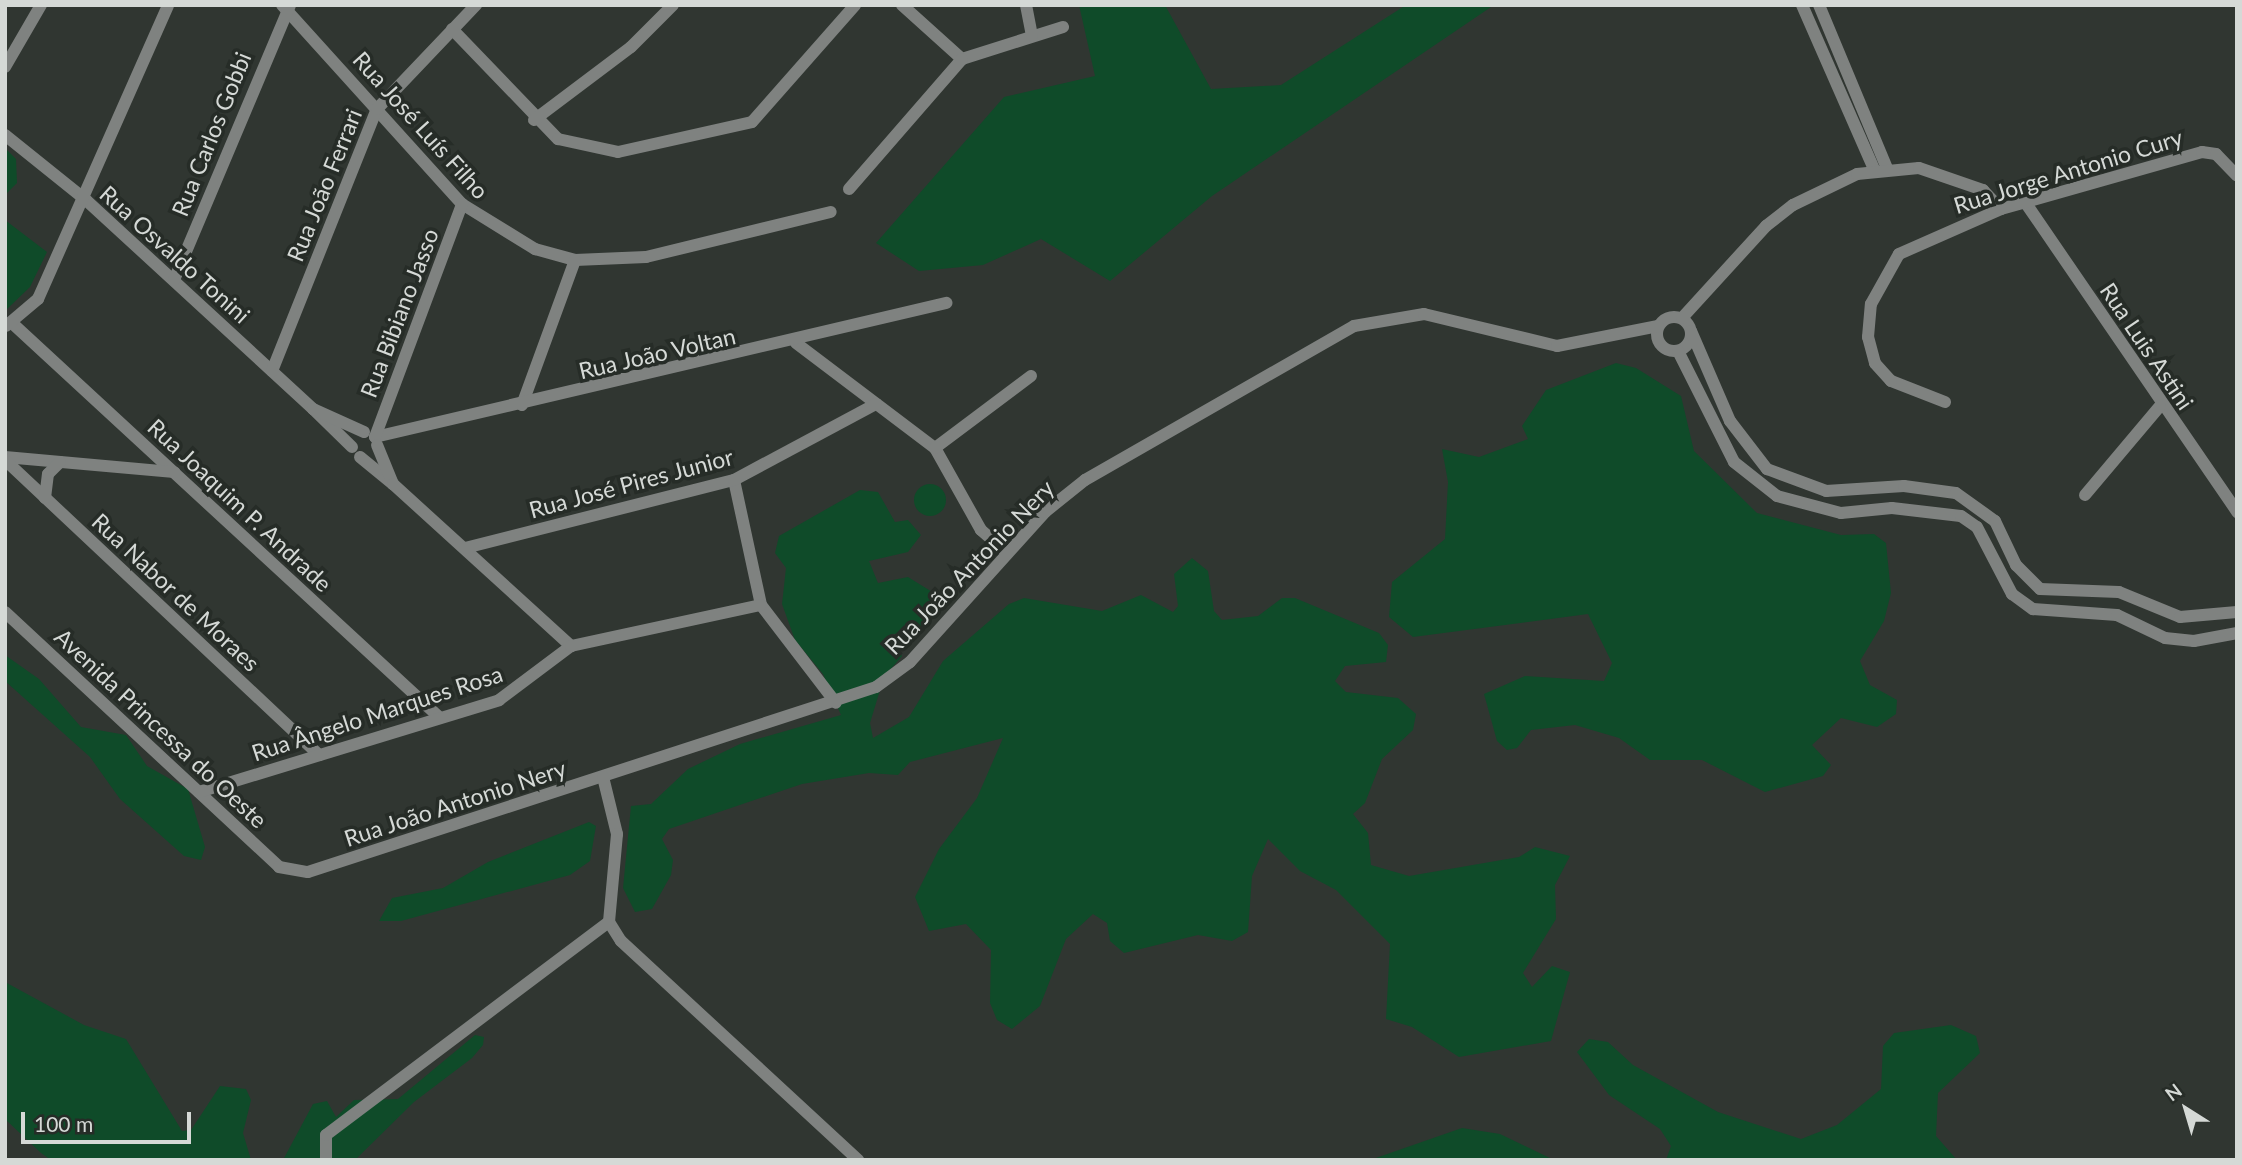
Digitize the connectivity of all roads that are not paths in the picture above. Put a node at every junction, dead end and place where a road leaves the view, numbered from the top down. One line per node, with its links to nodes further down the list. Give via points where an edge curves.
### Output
1 (41, 5): 15 (street)
2 (168, 5): 22 (street)
3 (476, 5): 12 (street, Rua João Ferrari)
4 (673, 5): 17 (street, via 631,47)
5 (855, 5): 17 (street, via 752,122 618,152 558,139)
6 (902, 5): 14 (street)
7 (1026, 5): 13 (street)
8 (1819, 5): 19 (street)
9 (1805, 6): 19 (street)
10 (287, 7): 16 (street, Rua José Luís Filho); 28 (street, Rua Carlos Gobbi)
11 (1063, 26): 13 (street)
12 (452, 29): 16 (street, Rua João Ferrari); 17 (street)
13 (1032, 35): 14 (street)
14 (962, 59): 21 (street)
15 (5, 67)
16 (377, 109): 24 (street, Rua José Luís Filho); 36 (street, Rua João Ferrari)
17 (534, 120)
18 (5, 135): 22 (street, Rua Osvaldo Tonini)
19 (1881, 169): 25 (street, via 1955,177 1983,190); 30 (street, via 1793,205)
20 (2237, 176): 23 (street, Rua Jorge Antonio Cury, via 2216,154 2202,152)
21 (849, 190)
22 (87, 201): 28 (street, Rua Osvaldo Tonini); 31 (street, via 38,299)
23 (2025, 202): 25 (street, Rua Jorge Antonio Cury); 41 (street, Rua Luis Astini)
24 (462, 204): 27 (street, Rua José Luís Filho, via 506,236); 43 (street, Rua Bibiano Jasso)
25 (2001, 209): 38 (street, Rua Jorge Antonio Cury, via 1899,254 1871,304 1868,337 1875,363 1891,381)
26 (831, 212): 27 (street, Rua José Luís Filho, via 646,257)
27 (575, 260): 40 (street)
28 (174, 280): 36 (street, Rua Osvaldo Tonini)
29 (946, 303): 34 (street, Rua João Voltan)
30 (1682, 318): 32 (street, via 1668,317); 33 (street)
31 (9, 325): 48 (street, Rua Joaquim P. Andrade)
32 (1658, 326): 35 (street, via 1658,342); 55 (street, Rua João Antonio Nery, via 1557,346 1424,314 1354,326 1085,480)
33 (1691, 331): 35 (street); 58 (street, via 1730,421 1767,469 1826,491 1904,486 1956,493 1994,521 2015,565 2040,589 2119,592 2180,617)
34 (796, 343): 39 (street); 40 (street, Rua João Voltan)
35 (1678, 351): 59 (street, via 1734,461 1777,496 1841,513 1892,508 1961,516 1977,527 2012,594 2033,609 2117,615 2165,638 2194,641)
36 (272, 371): 42 (street, Rua Osvaldo Tonini)
37 (1031, 376): 44 (street)
38 (1945, 402)
39 (876, 404): 44 (street); 49 (street, Rua José Pires Junior)
40 (522, 405): 43 (street, Rua João Voltan)
41 (2160, 406): 51 (street); 53 (street, Rua Luis Astini)
42 (313, 409): 43 (street, Rua Osvaldo Tonini); 45 (street, Rua Osvaldo Tonini)
43 (372, 438): 45 (street); 45 (street, via 372,456); 50 (street, Rua Osvaldo Tonini)
44 (935, 448): 55 (street, via 981,530)
45 (356, 452): 50 (street, Rua Osvaldo Tonini)
46 (5, 458): 47 (street); 52 (street, Rua Nabor de Moraes)
47 (60, 462): 48 (street); 52 (street, via 48,474)
48 (174, 472): 62 (street, Rua Joaquim P. Andrade)
49 (734, 480): 54 (street, Rua José Pires Junior); 56 (street)
50 (393, 484): 54 (street, Rua Osvaldo Tonini)
51 (2085, 495)
52 (45, 498): 63 (street, Rua Nabor de Moraes)
53 (2237, 512)
54 (465, 548): 60 (street, Rua Osvaldo Tonini)
55 (1006, 552): 61 (street, Rua João Antonio Nery, via 910,662 876,687)
56 (761, 605): 60 (street, Rua Ângelo Marques Rosa); 61 (street)
57 (5, 612): 65 (street, Avenida Princessa do Oeste)
58 (2237, 612)
59 (2237, 633)
60 (571, 646): 62 (street, Rua Ângelo Marques Rosa, via 515,691)
61 (836, 703): 64 (street, Rua João Antonio Nery)
62 (440, 718): 63 (street, Rua Ângelo Marques Rosa)
63 (319, 755): 65 (street, Rua Ângelo Marques Rosa)
64 (603, 777): 66 (street, Rua João Antonio Nery, via 308,872); 67 (street, via 617,834)
65 (199, 792): 66 (street, Avenida Princessa do Oeste)
66 (291, 872)
67 (609, 922): 68 (street, via 326,1135); 69 (street, via 621,941)
68 (326, 1160)
69 (858, 1160)

